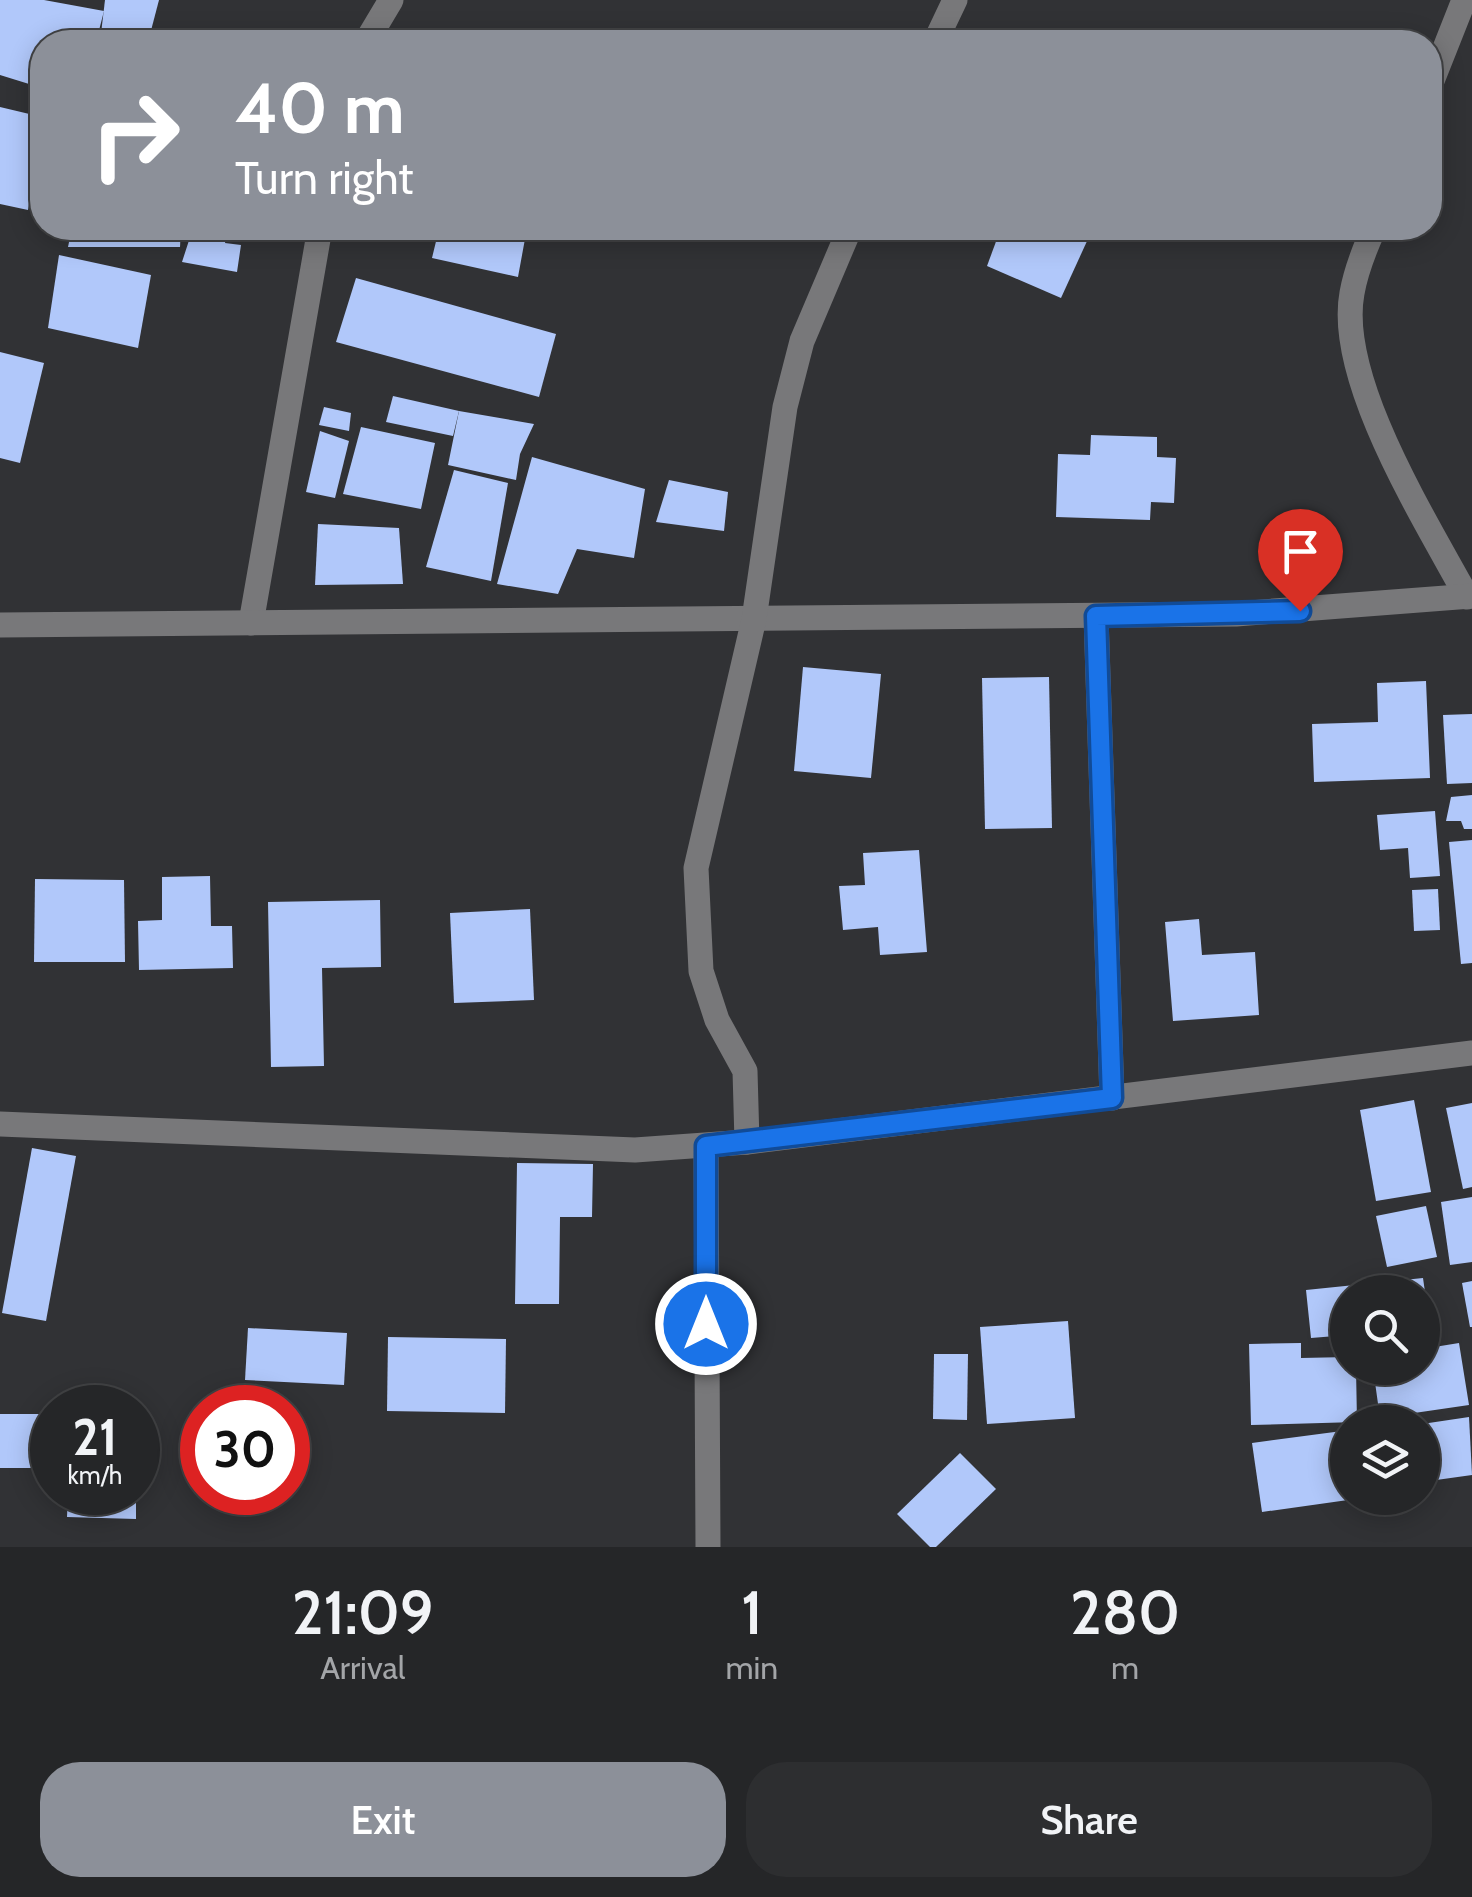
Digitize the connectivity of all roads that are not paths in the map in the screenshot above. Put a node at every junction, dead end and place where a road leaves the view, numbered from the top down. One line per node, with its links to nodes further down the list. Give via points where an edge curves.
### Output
1 (391, 0): 4 (street)
2 (955, 0): 5 (street)
3 (1464, 0): 6 (street)
4 (373, 30)
5 (941, 30)
6 (1442, 56)
7 (318, 240): 13 (street)
8 (845, 240): 12 (street, via 802,340 785,406)
9 (1370, 240): 10 (street, via 1351,296 1356,366 1388,447)
10 (1470, 596): 11 (street, via 1236,614)
11 (1096, 616): 12 (street); 16 (street)
12 (754, 619): 13 (street); 18 (street, via 696,868 701,970 744,1071)
13 (250, 623): 14 (street)
14 (0, 625)
15 (1472, 1053): 16 (street)
16 (1112, 1098): 18 (street)
17 (0, 1124): 19 (street, via 635,1150)
18 (747, 1142): 19 (street)
19 (706, 1146): 20 (street)
20 (708, 1547)

